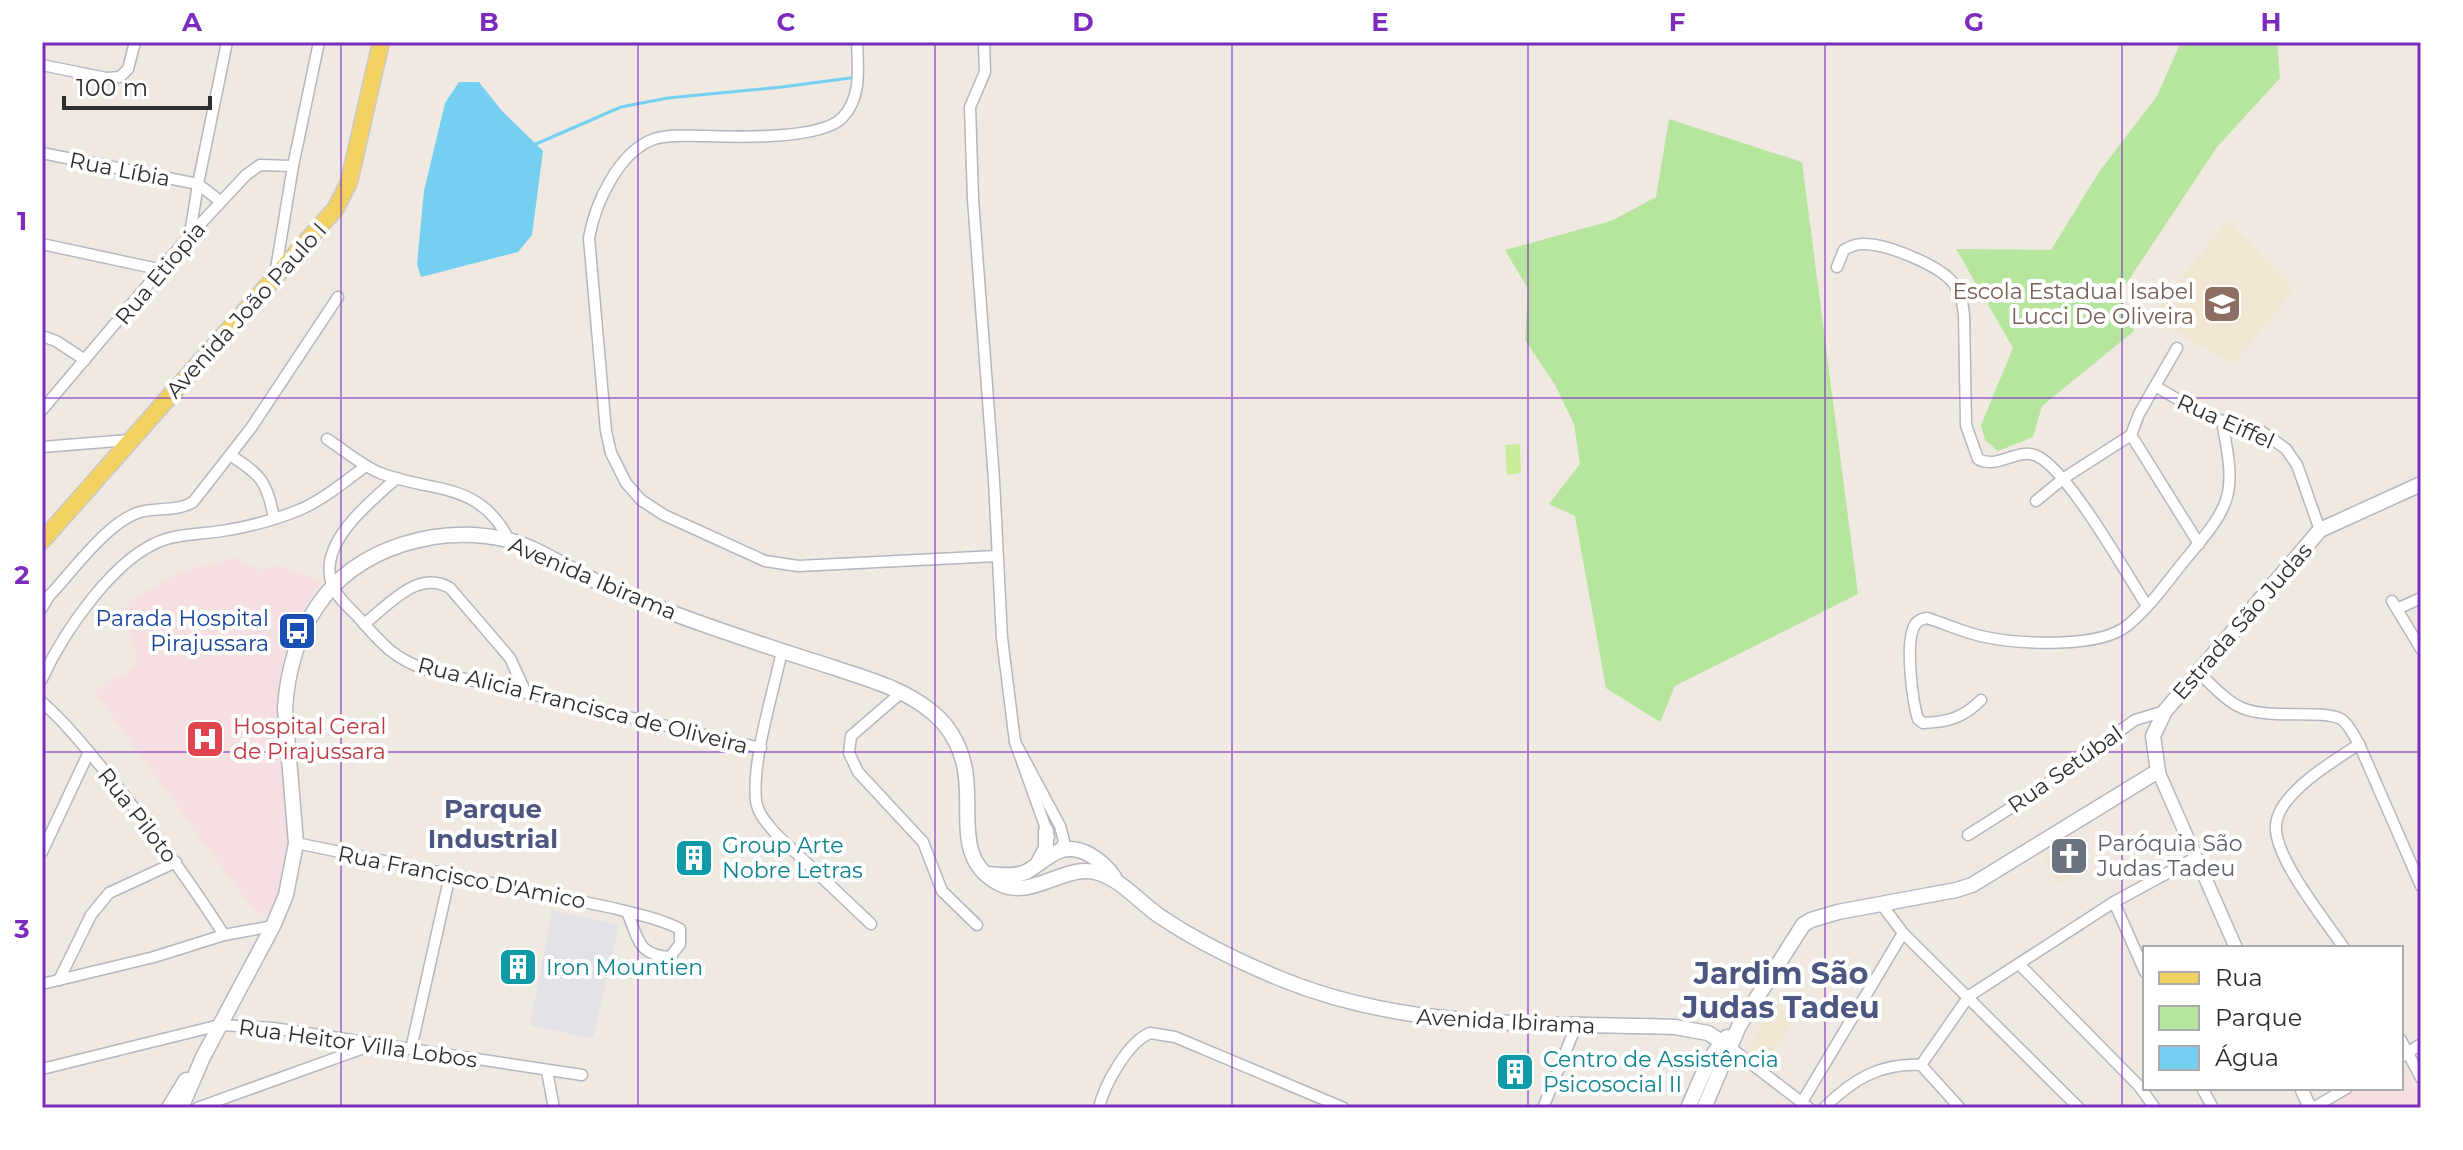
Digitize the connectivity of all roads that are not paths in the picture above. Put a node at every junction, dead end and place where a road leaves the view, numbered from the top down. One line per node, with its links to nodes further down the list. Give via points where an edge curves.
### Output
1 (135, 42): 7 (street, via 128,69 120,77)
2 (227, 42): 10 (street)
3 (319, 42): 9 (street)
4 (381, 42): 16 (main road, Avenida João Paulo I, via 343,196)
5 (857, 42): 39 (street, via 857,88 844,117 834,124 786,134 653,140 627,160 604,189 589,238 611,453 641,500 765,561 798,566)
6 (984, 42): 39 (street, via 985,72 970,107)
7 (42, 65)
8 (42, 153): 10 (street, Rua Líbia)
9 (293, 166): 11 (street, Rua Etiopia, via 260,165); 16 (street)
10 (198, 184): 11 (street); 12 (street)
11 (220, 201): 12 (street, Rua Etiopia)
12 (190, 235): 15 (street, Rua Etiopia)
13 (42, 244): 15 (street)
14 (1837, 267): 31 (street, via 1844,250 1861,244 1902,254 1949,279 1964,315 1966,425 1978,459 1995,463 2032,454)
15 (163, 270): 20 (street, Rua Etiopia)
16 (274, 281): 26 (main road, Avenida João Paulo I)
17 (338, 297): 28 (street)
18 (42, 336): 20 (street)
19 (2177, 348): 21 (street)
20 (85, 360): 22 (street, Rua Etiopia)
21 (2155, 386): 23 (street, Rua Eiffel); 24 (street, Rua Eiffel)
22 (42, 410)
23 (2222, 422): 35 (street, Rua Eiffel, via 2261,431 2286,449); 38 (street, via 2229,457 2227,501)
24 (2131, 435): 31 (street); 38 (street)
25 (327, 439): 29 (street)
26 (129, 440): 27 (street); 37 (main road, Avenida João Paulo I)
27 (42, 447)
28 (230, 455): 34 (street, via 264,482); 43 (street, via 187,505 147,510 123,520)
29 (366, 466): 30 (street); 34 (street, via 300,510)
30 (397, 478): 36 (street, via 470,499 497,521); 40 (street, via 341,533 332,560)
31 (2064, 478): 33 (street); 42 (street)
32 (2421, 484): 35 (main road, Estrada São Judas)
33 (2036, 501)
34 (274, 518): 48 (street, via 167,538 148,547 93,598 55,650)
35 (2320, 530): 47 (main road, Estrada São Judas)
36 (509, 540): 40 (main road, Avenida Ibirama, via 416,539 369,559); 46 (main road, Avenida Ibirama, via 637,600)
37 (42, 541)
38 (2199, 544): 42 (street)
39 (997, 556): 54 (street)
40 (333, 587): 44 (street, Rua Alicia Francisca de Oliveira); 61 (main road, Avenida Ibirama, via 317,605 288,680 285,709)
41 (2421, 598): 45 (street, via 2395,605)
42 (2147, 606): 51 (street, via 2115,633 2082,640 2007,641 1927,618 1918,620 1910,645 1918,719 1951,721)
43 (42, 608)
44 (364, 624): 50 (street, Rua Alicia Francisca de Oliveira, via 387,650 408,663); 50 (street, via 414,585 426,580 442,583 510,658)
45 (2421, 649)
46 (782, 651): 49 (main road, Avenida Ibirama); 56 (street)
47 (2199, 673): 53 (main road, Estrada São Judas); 55 (street, via 2242,708 2340,718)
48 (42, 679)
49 (902, 692): 68 (main road, Avenida Ibirama, via 938,716 960,752 968,850); 77 (street, via 851,736 852,762 923,842 942,891)
50 (526, 693): 56 (street, Rua Alicia Francisca de Oliveira)
51 (1981, 700)
52 (42, 702): 57 (street, Rua Piloto)
53 (2165, 711): 58 (main road, Estrada São Judas, via 2153,736); 60 (street, Rua Setúbal, via 2135,720)
54 (1015, 742): 59 (street); 62 (street, via 1060,826)
55 (2359, 744): 72 (street); 82 (street, via 2295,791 2275,828 2291,869)
56 (761, 748): 76 (street, via 756,803 762,818)
57 (89, 752): 63 (street); 65 (street, Rua Piloto)
58 (2158, 771): 64 (street); 74 (main road, via 1972,885)
59 (1046, 831): 62 (street); 66 (main road, via 1046,848)
60 (1968, 835)
61 (296, 843): 69 (street, Rua Francisco D'Amico); 78 (main road, Avenida Ibirama, via 286,895)
62 (1060, 851): 66 (main road); 67 (main road, Avenida Ibirama); 70 (main road); 71 (main road, Avenida Ibirama, via 1083,852 1106,866)
63 (42, 852)
64 (2195, 858): 73 (street); 81 (street)
65 (176, 862): 80 (street, Rua Piloto); 85 (street, via 109,893 91,915)
66 (1038, 863): 68 (main road, via 1020,874)
67 (1088, 870): 70 (main road); 71 (main road, Avenida Ibirama)
68 (987, 874): 70 (main road, via 998,883 1021,888)
69 (450, 875): 75 (street, Rua Francisco D'Amico); 93 (street)
70 (1052, 879)
71 (1117, 882): 89 (main road, Avenida Ibirama, via 1190,936 1336,999 1449,1021)
72 (2421, 886)
73 (2114, 902): 83 (street); 84 (street)
74 (1882, 905): 79 (street); 92 (main road, via 1822,916 1803,925)
75 (627, 912): 75 (street, Rua Francisco D'Amico, via 645,951 670,957 680,944 680,929)
76 (871, 924)
77 (977, 925)
78 (273, 926): 80 (street); 88 (main road, Avenida Ibirama)
79 (1903, 933): 87 (street); 104 (street)
80 (224, 935): 85 (street)
81 (2235, 946)
82 (2343, 946)
83 (2019, 964): 87 (street); 117 (street)
84 (2143, 967)
85 (59, 980): 86 (street)
86 (42, 984)
87 (1969, 996): 96 (street); 116 (street)
88 (220, 1025): 90 (street, Rua Heitor Villa Lobos); 95 (main road, Avenida Ibirama); 97 (street, Rua Heitor Villa Lobos)
89 (1576, 1026): 92 (main road, Avenida Ibirama, via 1675,1027 1708,1033); 111 (street)
90 (375, 1044): 93 (street, Rua Heitor Villa Lobos); 107 (street)
91 (2421, 1044): 94 (street)
92 (1727, 1045): 104 (street); 112 (main road, via 1701,1079); 113 (main road)
93 (411, 1049): 98 (street, Rua Heitor Villa Lobos)
94 (2405, 1055): 100 (street)
95 (203, 1057): 105 (main road, Avenida Ibirama); 106 (main road, Avenida Ibirama)
96 (1921, 1065): 114 (street, via 1877,1069 1843,1089); 115 (street)
97 (42, 1069)
98 (547, 1071): 99 (street, Rua Heitor Villa Lobos); 108 (street)
99 (582, 1075)
100 (2421, 1078)
101 (2203, 1090): 118 (street)
102 (2302, 1090): 119 (street)
103 (2343, 1090): 119 (street)
104 (1806, 1105)
105 (169, 1108)
106 (181, 1108)
107 (197, 1108)
108 (554, 1108)
109 (1099, 1108): 110 (street, via 1112,1075 1142,1036 1158,1033)
110 (1344, 1108)
111 (1543, 1108)
112 (1688, 1108)
113 (1704, 1108)
114 (1824, 1108)
115 (1960, 1108)
116 (2079, 1108)
117 (2155, 1108)
118 (2213, 1108)
119 (2311, 1108)

